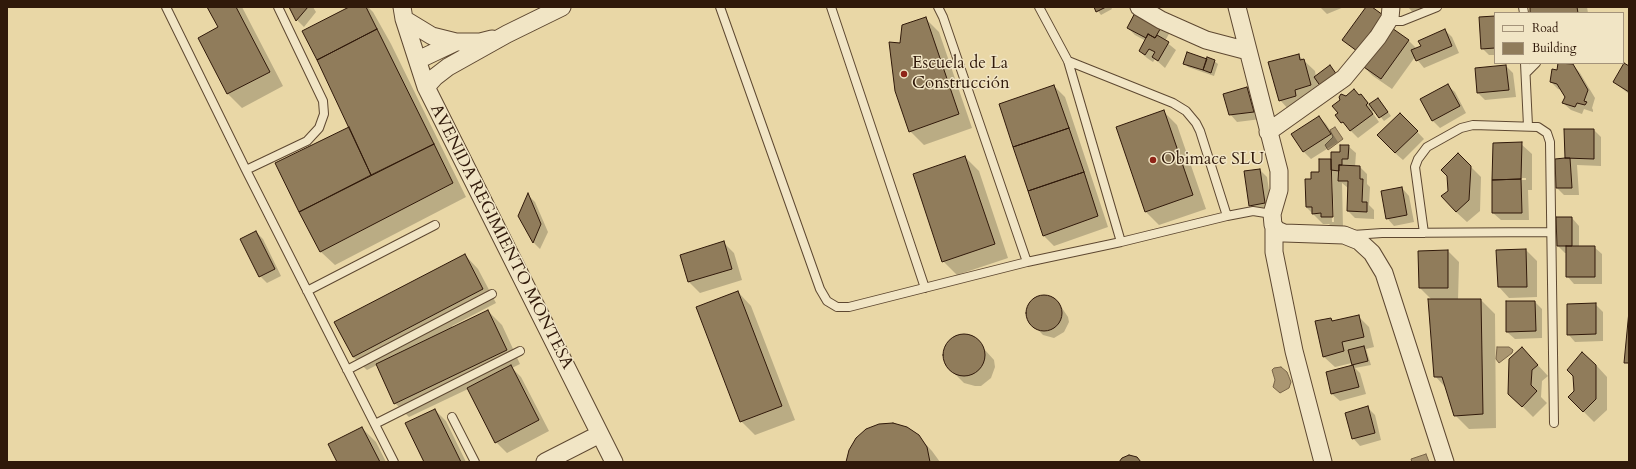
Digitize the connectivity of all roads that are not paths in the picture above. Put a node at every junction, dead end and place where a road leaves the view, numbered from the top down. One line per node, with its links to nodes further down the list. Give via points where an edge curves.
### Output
1 (166, 7): 24 (lane)
2 (278, 7): 24 (lane, via 323,101 324,114 319,128 307,141)
3 (562, 7): 13 (street)
4 (720, 7): 35 (lane, via 822,296 837,307 849,308)
5 (831, 7): 35 (lane)
6 (938, 7): 34 (lane)
7 (1039, 7): 17 (lane)
8 (1139, 7): 15 (street, via 1206,40)
9 (1237, 7): 15 (street)
10 (1437, 7): 12 (lane, via 1402,21)
11 (403, 13): 14 (street, via 432,36); 16 (street, AVENIDA REGIMIENTO MONTESA)
12 (1389, 14): 23 (street, via 1366,52 1344,78)
13 (507, 34): 14 (street, via 480,42); 21 (street, via 448,68)
14 (456, 42): 16 (street)
15 (1248, 51): 23 (street)
16 (418, 60): 21 (street, AVENIDA REGIMIENTO MONTESA)
17 (1068, 61): 25 (lane, via 1186,111 1200,131); 32 (lane)
18 (1525, 64): 20 (lane)
19 (1535, 64): 20 (lane)
20 (1526, 73): 22 (lane)
21 (426, 87): 43 (street, AVENIDA REGIMIENTO MONTESA)
22 (1528, 126): 28 (lane, via 1538,127 1547,132 1549,137); 30 (lane, via 1473,125 1461,128 1427,147 1415,167)
23 (1268, 132): 26 (street, via 1280,180)
24 (246, 170): 36 (lane)
25 (1227, 216): 26 (lane, via 1254,211); 32 (lane)
26 (1273, 221): 31 (street, via 1284,233); 48 (street, via 1274,252 1294,351)
27 (435, 225): 36 (lane)
28 (1551, 232): 30 (lane); 41 (lane)
29 (1382, 233): 30 (lane); 31 (lane); 33 (lane, via 1373,244)
30 (1424, 233)
31 (1344, 235): 33 (street, via 1359,241)
32 (1121, 242): 34 (lane)
33 (1372, 253): 49 (street, via 1384,273)
34 (1027, 262): 35 (lane)
35 (925, 288)
36 (307, 291): 39 (lane)
37 (492, 294): 39 (lane)
38 (520, 351): 42 (lane)
39 (347, 370): 42 (lane)
40 (452, 417): 45 (lane)
41 (1554, 423)
42 (375, 424): 44 (lane)
43 (600, 434): 46 (street); 47 (street, AVENIDA REGIMIENTO MONTESA)
44 (394, 462)
45 (475, 462)
46 (545, 462)
47 (614, 462)
48 (1323, 462)
49 (1445, 462)

